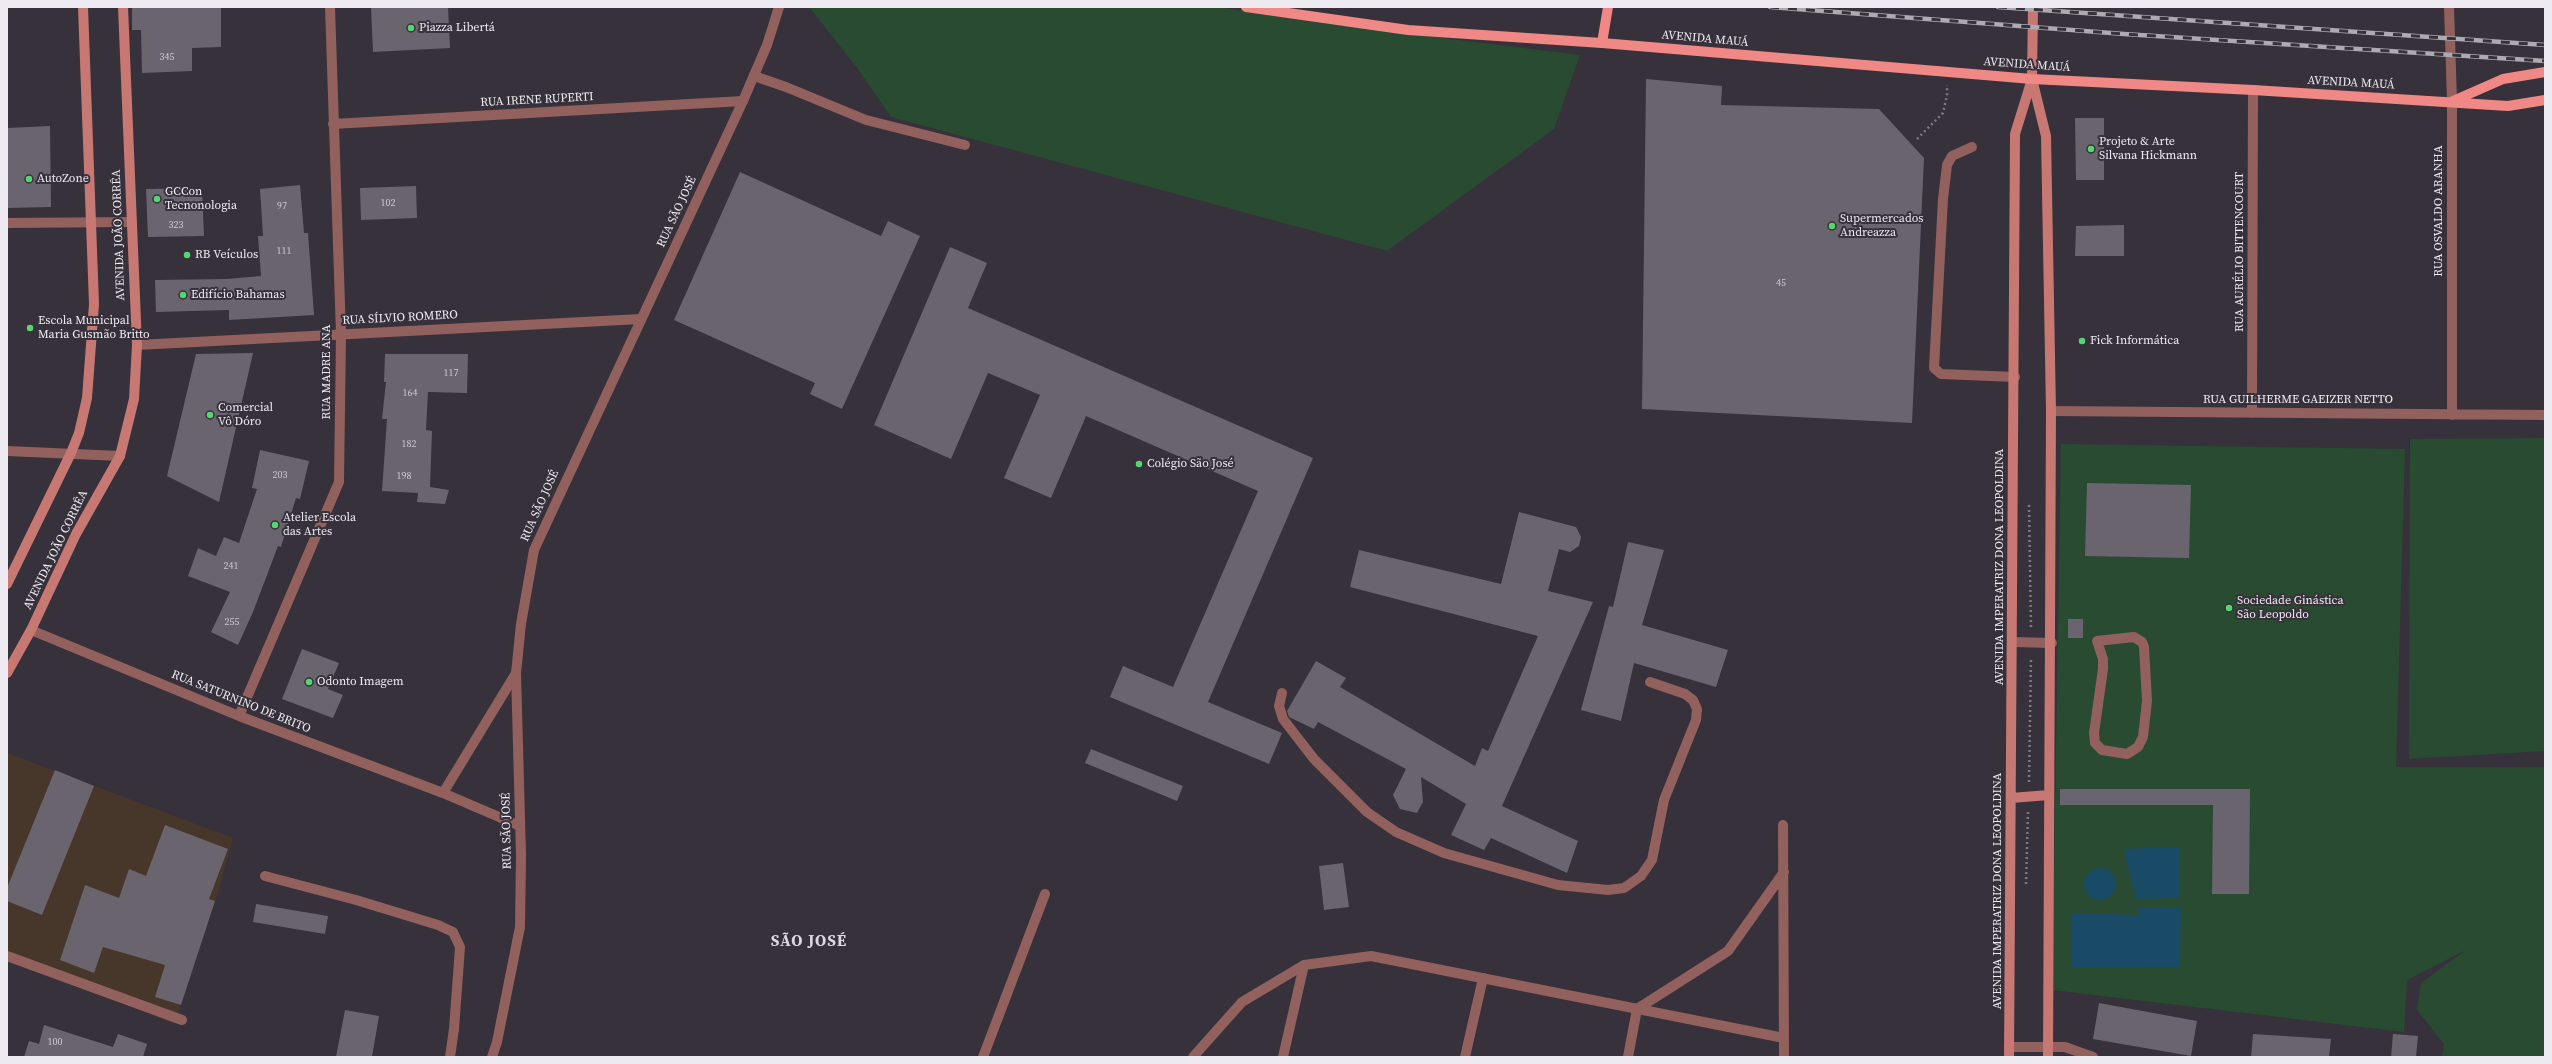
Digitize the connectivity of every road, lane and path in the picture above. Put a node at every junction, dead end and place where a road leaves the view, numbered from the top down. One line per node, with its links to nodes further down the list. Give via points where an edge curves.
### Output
1 (83, 7): 24 (main road)
2 (123, 7): 22 (main road, AVENIDA JOÃO CORRÊA)
3 (330, 7): 18 (street, RUA MADRE ANA)
4 (779, 7): 12 (street, RUA SÃO JOSÉ)
5 (1246, 7): 9 (main road, AVENIDA MAUÁ, via 1408,30)
6 (1608, 7): 9 (main road)
7 (2033, 7): 13 (main road, AVENIDA IMPERATRIZ DONA LEOPOLDINA)
8 (2449, 7): 16 (street, RUA OSVALDO ARANHA)
9 (1602, 43): 11 (main road, AVENIDA MAUÁ)
10 (2545, 72): 16 (main road, AVENIDA MAUÁ, via 2503,79)
11 (1946, 73): 13 (main road, AVENIDA MAUÁ); 19 (path, via 1947,95 1942,113)
12 (754, 76): 17 (street, RUA SÃO JOSÉ); 20 (street, via 866,120)
13 (2032, 79): 14 (main road, AVENIDA MAUÁ); 28 (main road, AVENIDA IMPERATRIZ DONA LEOPOLDINA, via 2016,134); 29 (main road, AVENIDA IMPERATRIZ DONA LEOPOLDINA, via 2046,136)
14 (2253, 90): 16 (main road, AVENIDA MAUÁ); 30 (street, RUA AURÉLIO BITTENCOURT)
15 (2545, 100): 16 (main road, AVENIDA MAUÁ, via 2508,106)
16 (2452, 101): 31 (street, RUA OSVALDO ARANHA)
17 (743, 102): 18 (street, RUA IRENE RUPERTI); 25 (street, RUA SÃO JOSÉ)
18 (333, 124): 26 (street, RUA MADRE ANA)
19 (1917, 139)
20 (965, 145)
21 (1972, 147): 28 (street, via 1952,156 1947,165 1942,199 1934,368 1941,374)
22 (132, 222): 24 (street); 27 (main road, AVENIDA JOÃO CORRÊA)
23 (7, 223): 24 (street)
24 (93, 224): 34 (main road, via 94,304 87,398 79,433)
25 (641, 319): 26 (street, RUA SÍLVIO ROMERO); 42 (street, RUA SÃO JOSÉ, via 534,550 521,624)
26 (341, 334): 27 (street, RUA SÍLVIO ROMERO); 45 (street, RUA MADRE ANA, via 339,482)
27 (137, 345): 35 (main road, AVENIDA JOÃO CORRÊA, via 134,399)
28 (2015, 377): 39 (main road, AVENIDA IMPERATRIZ DONA LEOPOLDINA)
29 (2052, 411): 30 (street, RUA GUILHERME GAEIZER NETTO); 40 (main road, AVENIDA IMPERATRIZ DONA LEOPOLDINA)
30 (2252, 413): 31 (street, RUA GUILHERME GAEIZER NETTO)
31 (2452, 415): 32 (street, RUA GUILHERME GAEIZER NETTO)
32 (2545, 415)
33 (7, 451): 34 (street)
34 (71, 453): 35 (street); 36 (main road)
35 (120, 456): 37 (main road, AVENIDA JOÃO CORRÊA, via 76,534)
36 (7, 584)
37 (31, 630): 41 (main road, AVENIDA JOÃO CORRÊA); 45 (street, RUA SATURNINO DE BRITO)
38 (2097, 641): 38 (street, via 2103,659 2103,669 2094,733 2095,743 2102,750 2126,754 2138,747 2143,737 2147,701 2144,647 2142,642 2134,637)
39 (2013, 642): 40 (street); 48 (main road, AVENIDA IMPERATRIZ DONA LEOPOLDINA)
40 (2052, 643): 47 (main road, AVENIDA IMPERATRIZ DONA LEOPOLDINA)
41 (7, 673)
42 (516, 673): 46 (street); 50 (street, RUA SÃO JOSÉ)
43 (1650, 682): 44 (street, via 1685,694 1693,700 1697,709 1696,720 1664,800 1652,860 1642,876 1624,888 1608,890 1558,885 1444,853 1396,832 1367,812 1314,759 1283,718 1279,706)
44 (1282, 693)
45 (239, 716): 46 (street, RUA SATURNINO DE BRITO)
46 (443, 793): 50 (street, RUA SATURNINO DE BRITO)
47 (2049, 795): 48 (main road); 61 (main road, AVENIDA IMPERATRIZ DONA LEOPOLDINA)
48 (2011, 798): 60 (main road, AVENIDA IMPERATRIZ DONA LEOPOLDINA)
49 (1783, 825): 51 (street)
50 (520, 826): 63 (street, RUA SÃO JOSÉ, via 520,927)
51 (1784, 872): 57 (street, via 1728,951); 59 (street)
52 (265, 876): 62 (street, via 363,902 453,932 460,947)
53 (1045, 894): 64 (street)
54 (7, 956): 58 (street)
55 (1304, 965): 56 (street, via 1371,956); 65 (street, via 1242,1002); 66 (street)
56 (1483, 978): 57 (street); 67 (street)
57 (1638, 1009): 59 (street); 68 (street)
58 (182, 1020)
59 (1784, 1038): 69 (street)
60 (2009, 1052): 61 (street)
61 (2048, 1052): 70 (street, via 2065,1047)
62 (450, 1057)
63 (492, 1057)
64 (983, 1057)
65 (1194, 1057)
66 (1283, 1057)
67 (1465, 1057)
68 (1628, 1057)
69 (1784, 1057)
70 (2093, 1057)

